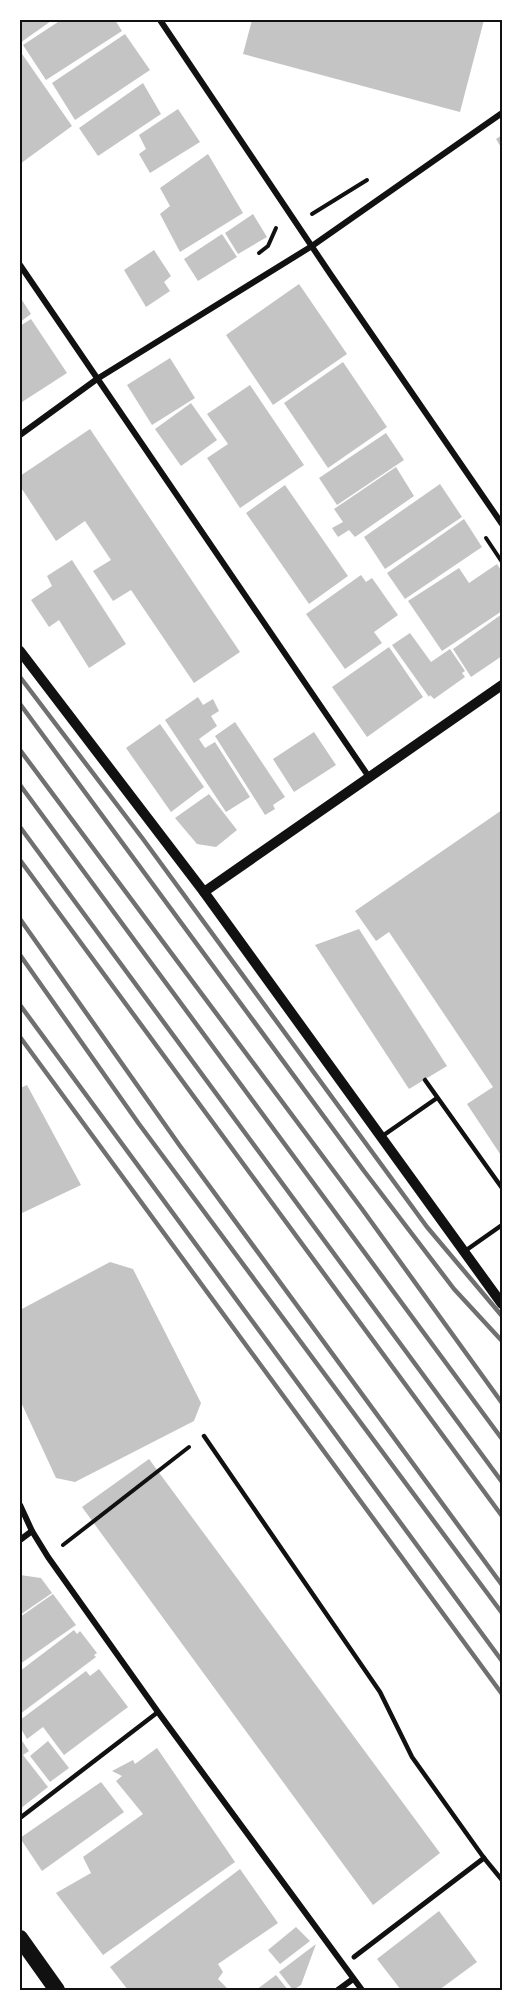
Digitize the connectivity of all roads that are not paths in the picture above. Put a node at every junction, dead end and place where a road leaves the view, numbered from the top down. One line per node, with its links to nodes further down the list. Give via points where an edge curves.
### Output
1 (160, 20): 3 (street)
2 (502, 113): 3 (street)
3 (312, 246): 5 (street); 7 (street)
4 (20, 265): 5 (street)
5 (98, 380): 6 (street); 10 (street)
6 (20, 435)
7 (502, 524)
8 (20, 651): 11 (street)
9 (502, 685): 10 (street)
10 (369, 777): 11 (street)
11 (204, 892): 14 (street)
12 (425, 1080): 13 (lane)
13 (437, 1098): 14 (lane); 15 (lane)
14 (381, 1137): 17 (street)
15 (502, 1188)
16 (502, 1225): 17 (lane)
17 (464, 1251): 18 (street)
18 (502, 1305)
19 (204, 1436): 25 (lane, via 380,1692 412,1757)
20 (20, 1505): 21 (street)
21 (32, 1532): 22 (street); 23 (street)
22 (20, 1540)
23 (158, 1712): 24 (lane); 29 (street)
24 (20, 1818)
25 (484, 1857): 26 (lane); 28 (street)
26 (502, 1880)
27 (20, 1938): 30 (highway)
28 (354, 1957)
29 (353, 1979): 31 (street); 32 (street)
30 (57, 1990)
31 (338, 1990)
32 (362, 1990)

